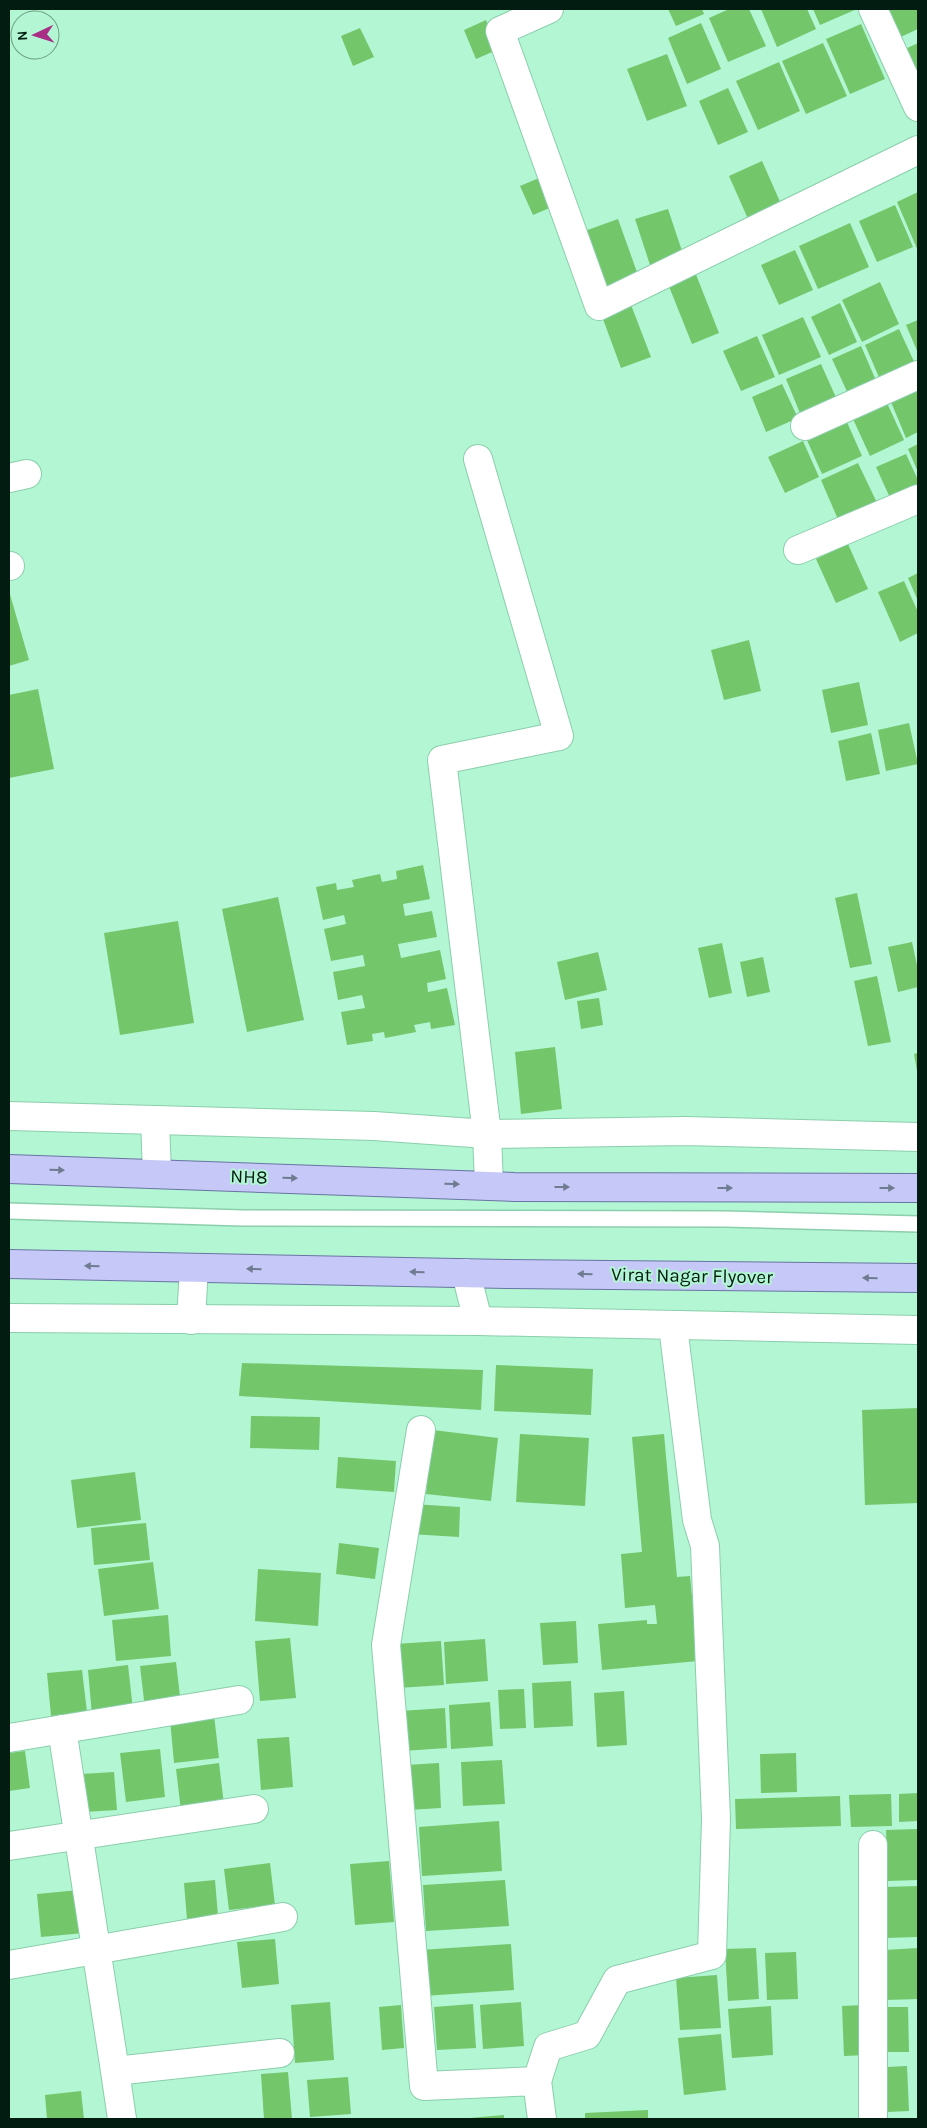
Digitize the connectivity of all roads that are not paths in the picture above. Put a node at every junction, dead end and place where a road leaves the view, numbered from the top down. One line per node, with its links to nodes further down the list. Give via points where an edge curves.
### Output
1 (549, 9): 4 (street, via 500,31 599,306)
2 (873, 9): 3 (street)
3 (918, 107)
4 (918, 150)
5 (918, 376): 6 (street)
6 (804, 426)
7 (478, 459): 12 (street, via 559,736 442,760)
8 (918, 499): 9 (street)
9 (798, 550)
10 (9, 1116): 11 (street)
11 (155, 1120): 12 (street, via 374,1126); 15 (street)
12 (487, 1134): 13 (street, via 685,1131); 16 (street)
13 (918, 1137)
14 (9, 1168): 15 (main road, NH8, one-way to 15)
15 (157, 1174): 16 (main road, NH8, one-way to 16)
16 (501, 1186): 17 (main road, one-way to 17)
17 (918, 1188)
18 (9, 1211): 19 (lane, via 243,1218 725,1219)
19 (918, 1224)
20 (9, 1264): 21 (main road, one-way to 20)
21 (194, 1268): 22 (main road, one-way to 21); 25 (street)
22 (466, 1272): 23 (main road, Virat Nagar Flyover, one-way to 22); 26 (street)
23 (918, 1278)
24 (9, 1318): 25 (street)
25 (191, 1320): 26 (street)
26 (478, 1321): 27 (street)
27 (673, 1326): 28 (street); 42 (street, via 697,1520 705,1546 716,1819 712,1955 617,1980 587,2035 548,2047)
28 (918, 1330)
29 (421, 1430): 42 (street, via 386,1645 424,2086)
30 (239, 1700): 31 (street)
31 (62, 1729): 32 (street); 34 (street)
32 (9, 1738)
33 (254, 1809): 34 (street)
34 (78, 1835): 36 (street); 38 (street)
35 (873, 1845): 45 (street)
36 (9, 1846)
37 (283, 1917): 38 (street)
38 (98, 1950): 39 (street); 41 (street)
39 (9, 1965)
40 (280, 2053): 41 (street)
41 (115, 2071): 43 (street)
42 (537, 2081): 44 (street)
43 (122, 2119)
44 (542, 2119)
45 (873, 2119)

